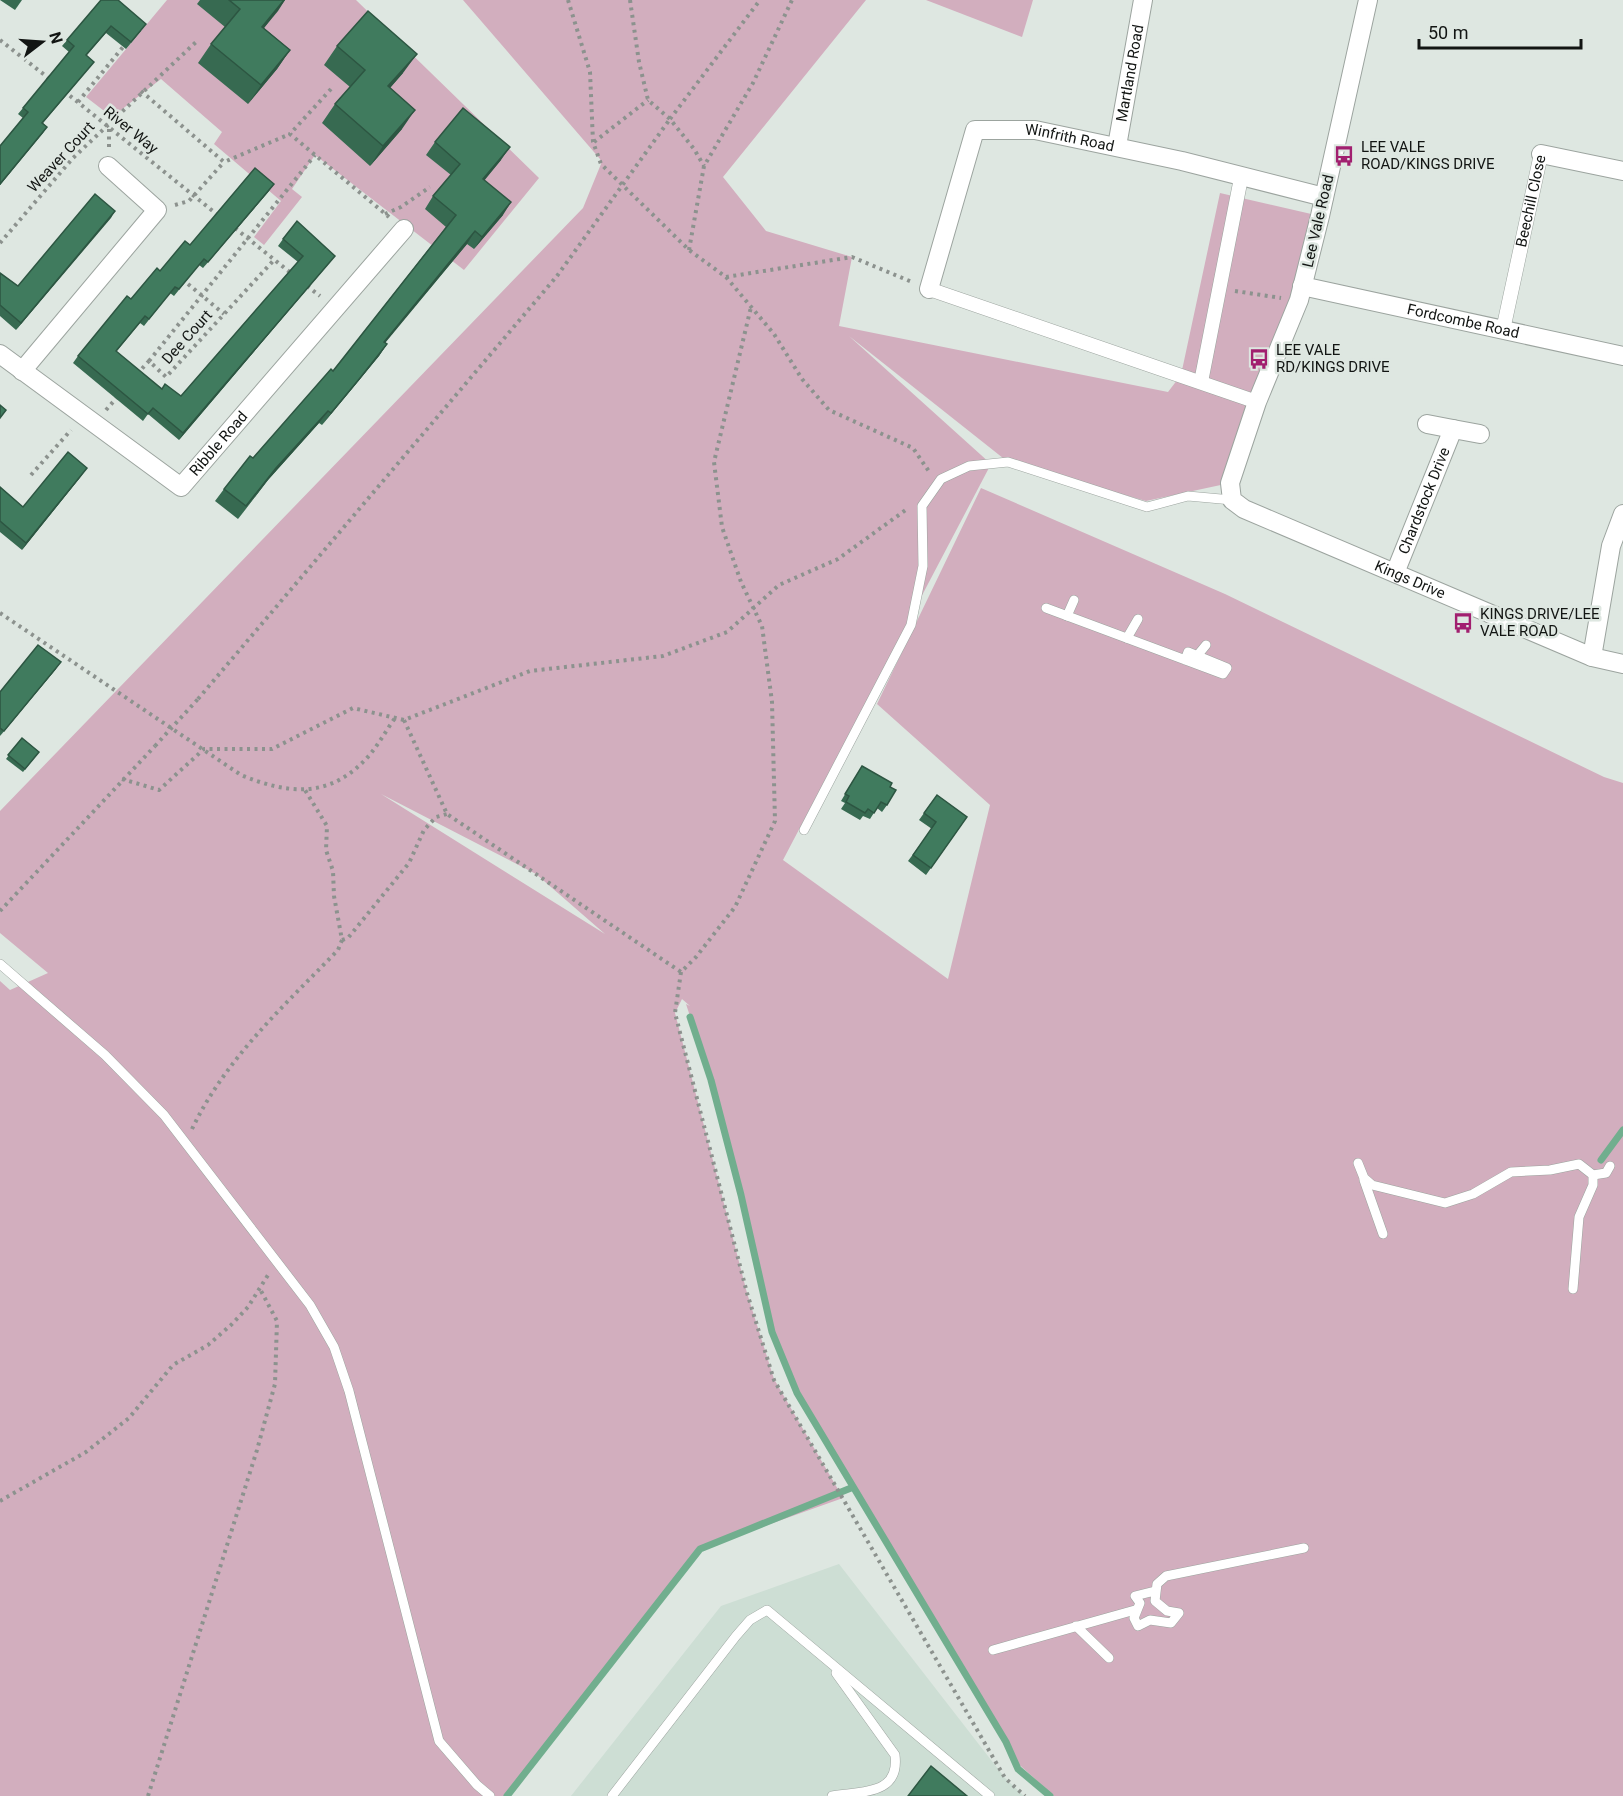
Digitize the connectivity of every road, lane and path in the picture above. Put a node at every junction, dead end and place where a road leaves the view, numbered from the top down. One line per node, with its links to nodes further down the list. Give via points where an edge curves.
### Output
1 (568, 0): 19 (path, via 590,72)
2 (630, 0): 14 (path)
3 (760, 0): 16 (path)
4 (792, 0): 25 (path, via 753,83)
5 (1143, 0): 20 (street, Martland Road)
6 (1368, 0): 30 (street, Lee Vale Road)
7 (0, 40): 10 (path)
8 (196, 42): 13 (path, Weaver Court)
9 (123, 47): 15 (path)
10 (52, 81)
11 (61, 88): 15 (path, River Way)
12 (331, 90): 18 (path)
13 (141, 91): 17 (path, Weaver Court); 23 (path)
14 (648, 100): 16 (path); 19 (path)
15 (78, 102): 17 (path, River Way)
16 (670, 119): 25 (path); 82 (path, bridge, via 557,276 198,699)
17 (107, 125): 29 (path, River Way); 37 (path, Weaver Court, via 73,158)
18 (290, 134): 22 (path); 23 (path)
19 (594, 142): 38 (path, via 601,164)
20 (1117, 146): 27 (street, Winfrith Road); 42 (street, Winfrith Road, via 1035,130 975,130)
21 (1541, 154): 26 (street, Beechill Close); 49 (street, Beechill Close)
22 (315, 155): 32 (path); 36 (path)
23 (224, 162): 29 (path)
24 (108, 166): 31 (street)
25 (704, 166): 38 (path)
26 (1623, 171)
27 (1241, 178): 30 (street, Winfrith Road); 43 (street)
28 (429, 187): 32 (path)
29 (194, 195): 31 (path, via 189,201); 33 (path, River Way)
30 (1324, 197): 44 (street, Lee Vale Road)
31 (157, 210): 53 (street)
32 (385, 214): 35 (path)
33 (222, 218)
34 (231, 225): 36 (path)
35 (404, 229): 47 (street, Ribble Road)
36 (248, 238): 39 (path); 45 (path)
37 (0, 243)
38 (689, 250): 40 (path)
39 (274, 260): 47 (path); 48 (path, Dee Court)
40 (726, 277): 42 (path, via 852,257); 46 (path)
41 (188, 284): 45 (path)
42 (929, 289): 55 (street)
43 (1219, 289): 44 (path); 55 (street)
44 (1301, 293): 49 (street, Fordcombe Road); 57 (street, Lee Vale Road)
45 (201, 295): 48 (path); 52 (path)
46 (752, 306): 63 (path, via 802,379 829,410 913,448); 68 (path, via 714,462 722,527)
47 (336, 308): 58 (street, Ribble Road, via 180,487)
48 (224, 314): 52 (path, Dee Court, via 166,377)
49 (1503, 330): 51 (street, Fordcombe Road)
50 (0, 354): 53 (street, Ribble Road)
51 (1623, 356)
52 (149, 361): 54 (path, Dee Court)
53 (22, 371): 58 (street, Ribble Road)
54 (135, 377)
55 (1201, 382): 57 (street)
56 (121, 393): 58 (path)
57 (1257, 402): 64 (street, Lee Vale Road, via 1230,483)
58 (88, 420): 62 (path)
59 (1427, 424): 60 (street, Chardstock Drive)
60 (1454, 429): 61 (street, Chardstock Drive); 66 (street, Chardstock Drive)
61 (1480, 434)
62 (31, 475)
63 (937, 484): 64 (lane, via 969,466 1008,462 1147,507 1188,496); 68 (path, via 838,559 779,585); 85 (lane, via 922,506 923,566 910,625)
64 (1232, 500): 66 (street, Kings Drive, via 1244,509)
65 (1623, 514): 76 (street, via 1611,546)
66 (1395, 573): 76 (street, Kings Drive)
67 (1074, 600): 71 (lane)
68 (753, 608): 80 (path, via 727,632 663,656 530,671); 89 (path, via 762,626 772,702 775,821 735,907)
69 (1046, 608): 71 (lane)
70 (0, 613): 81 (path)
71 (1067, 616): 73 (lane)
72 (1138, 619): 73 (lane)
73 (1127, 638): 77 (lane)
74 (1206, 645): 75 (lane)
75 (1197, 656): 77 (lane, via 1188,652); 77 (lane, via 1227,668 1223,674)
76 (1592, 657): 78 (street, Kings Drive)
77 (1185, 660)
78 (1623, 664)
79 (395, 718): 80 (path); 81 (path, via 354,708 272,749); 83 (path, via 363,763 333,784)
80 (404, 720): 84 (path)
81 (204, 749): 82 (path, via 159,790); 83 (path, via 241,775 272,787)
82 (122, 779): 86 (path)
83 (305, 790): 87 (path, via 327,826 326,850 333,871 333,896)
84 (447, 814): 87 (path, via 436,816 405,868 348,938); 89 (path)
85 (804, 830)
86 (0, 911)
87 (342, 940): 90 (path, via 338,950 241,1051 209,1096)
88 (0, 964): 90 (lane, via 105,1055)
89 (681, 972): 112 (path, via 675,1013 747,1293 774,1380 1005,1778)
90 (185, 1143): 96 (lane)
91 (1358, 1163): 94 (lane)
92 (1610, 1166): 93 (lane, via 1606,1173)
93 (1593, 1175): 94 (lane, via 1579,1164 1511,1172 1473,1194 1445,1203 1381,1188); 98 (lane, via 1593,1185 1579,1217)
94 (1364, 1178): 95 (lane)
95 (1383, 1234)
96 (275, 1259): 97 (path); 107 (lane, via 310,1305 334,1347 349,1391 439,1741)
97 (260, 1289): 99 (path, via 231,1325 208,1345 173,1365 129,1418 86,1452); 108 (path, via 277,1321 275,1384)
98 (1574, 1289)
99 (0, 1501)
100 (1304, 1548): 101 (lane, via 1166,1576)
101 (1155, 1591): 102 (lane, via 1135,1596 1140,1602); 102 (lane, via 1155,1601 1160,1606 1179,1613 1171,1623 1150,1620 1138,1626)
102 (1135, 1610): 103 (lane)
103 (1076, 1626): 104 (lane); 105 (lane)
104 (993, 1650)
105 (1109, 1658)
106 (829, 1662): 109 (lane, via 767,1610 750,1620); 110 (lane, via 895,1755 896,1765 894,1778 885,1787); 111 (lane)
107 (490, 1795)
108 (148, 1796)
109 (612, 1796)
110 (832, 1796)
111 (990, 1796)
112 (1025, 1796)

